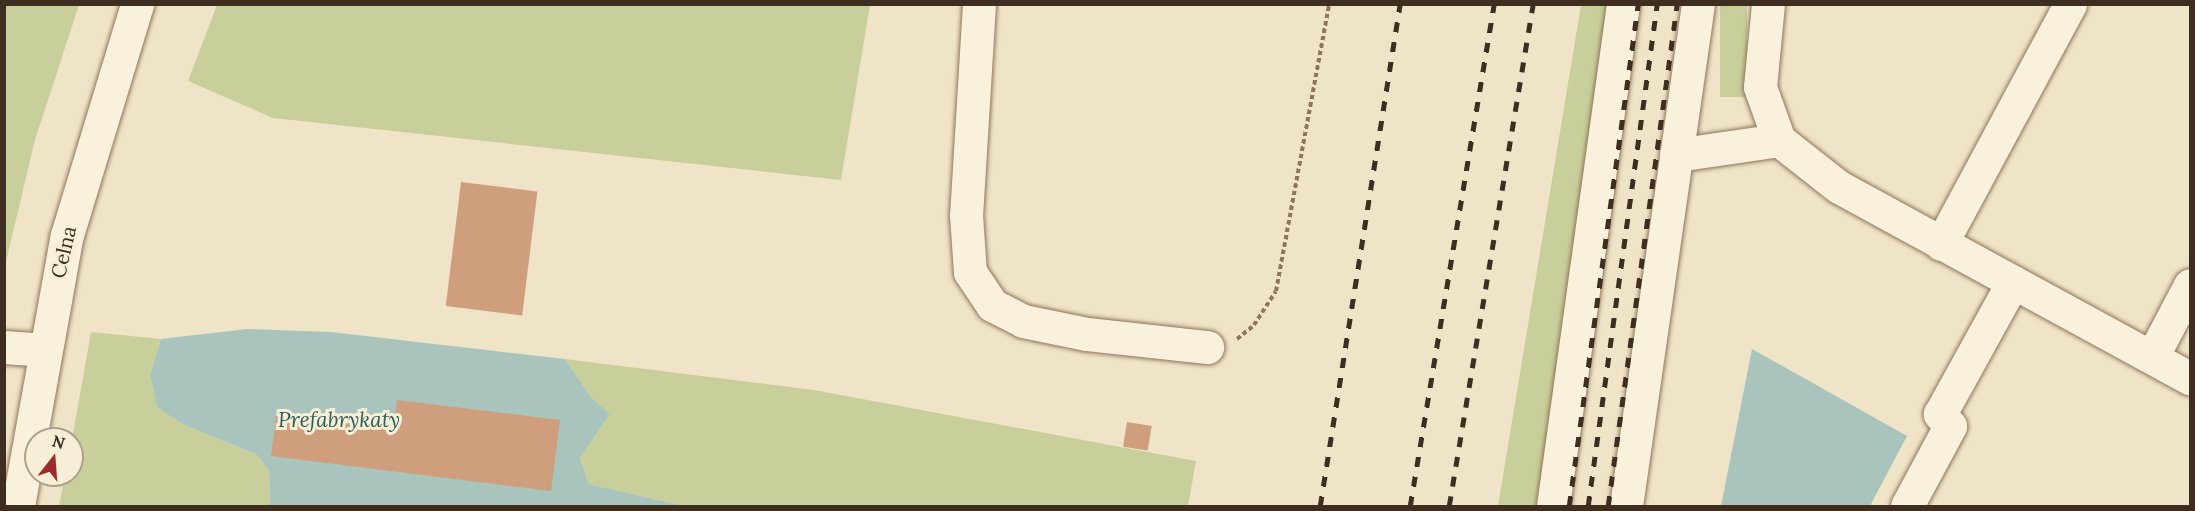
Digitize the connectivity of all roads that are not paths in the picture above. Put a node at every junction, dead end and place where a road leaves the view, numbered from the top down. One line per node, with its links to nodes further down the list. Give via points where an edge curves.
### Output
1 (137, 4): 14 (street, Celna, via 89,151)
2 (979, 4): 13 (street, via 966,215 970,272 992,305 1023,321 1087,334)
3 (1623, 4): 19 (street)
4 (1698, 4): 8 (street)
5 (1768, 4): 7 (street, via 1760,87)
6 (2070, 4): 9 (street)
7 (1779, 140): 8 (street); 9 (street, via 1839,187)
8 (1676, 155): 20 (street)
9 (1941, 244): 10 (street)
10 (2013, 282): 15 (street); 21 (street, via 1940,414 1950,426)
11 (2190, 285): 15 (street)
12 (4, 347): 14 (street)
13 (1207, 347)
14 (43, 350): 17 (street, Celna)
15 (2152, 357): 16 (street)
16 (2190, 378)
17 (15, 457): 18 (street, Celna)
18 (18, 507)
19 (1553, 507)
20 (1626, 507)
21 (1907, 507)

